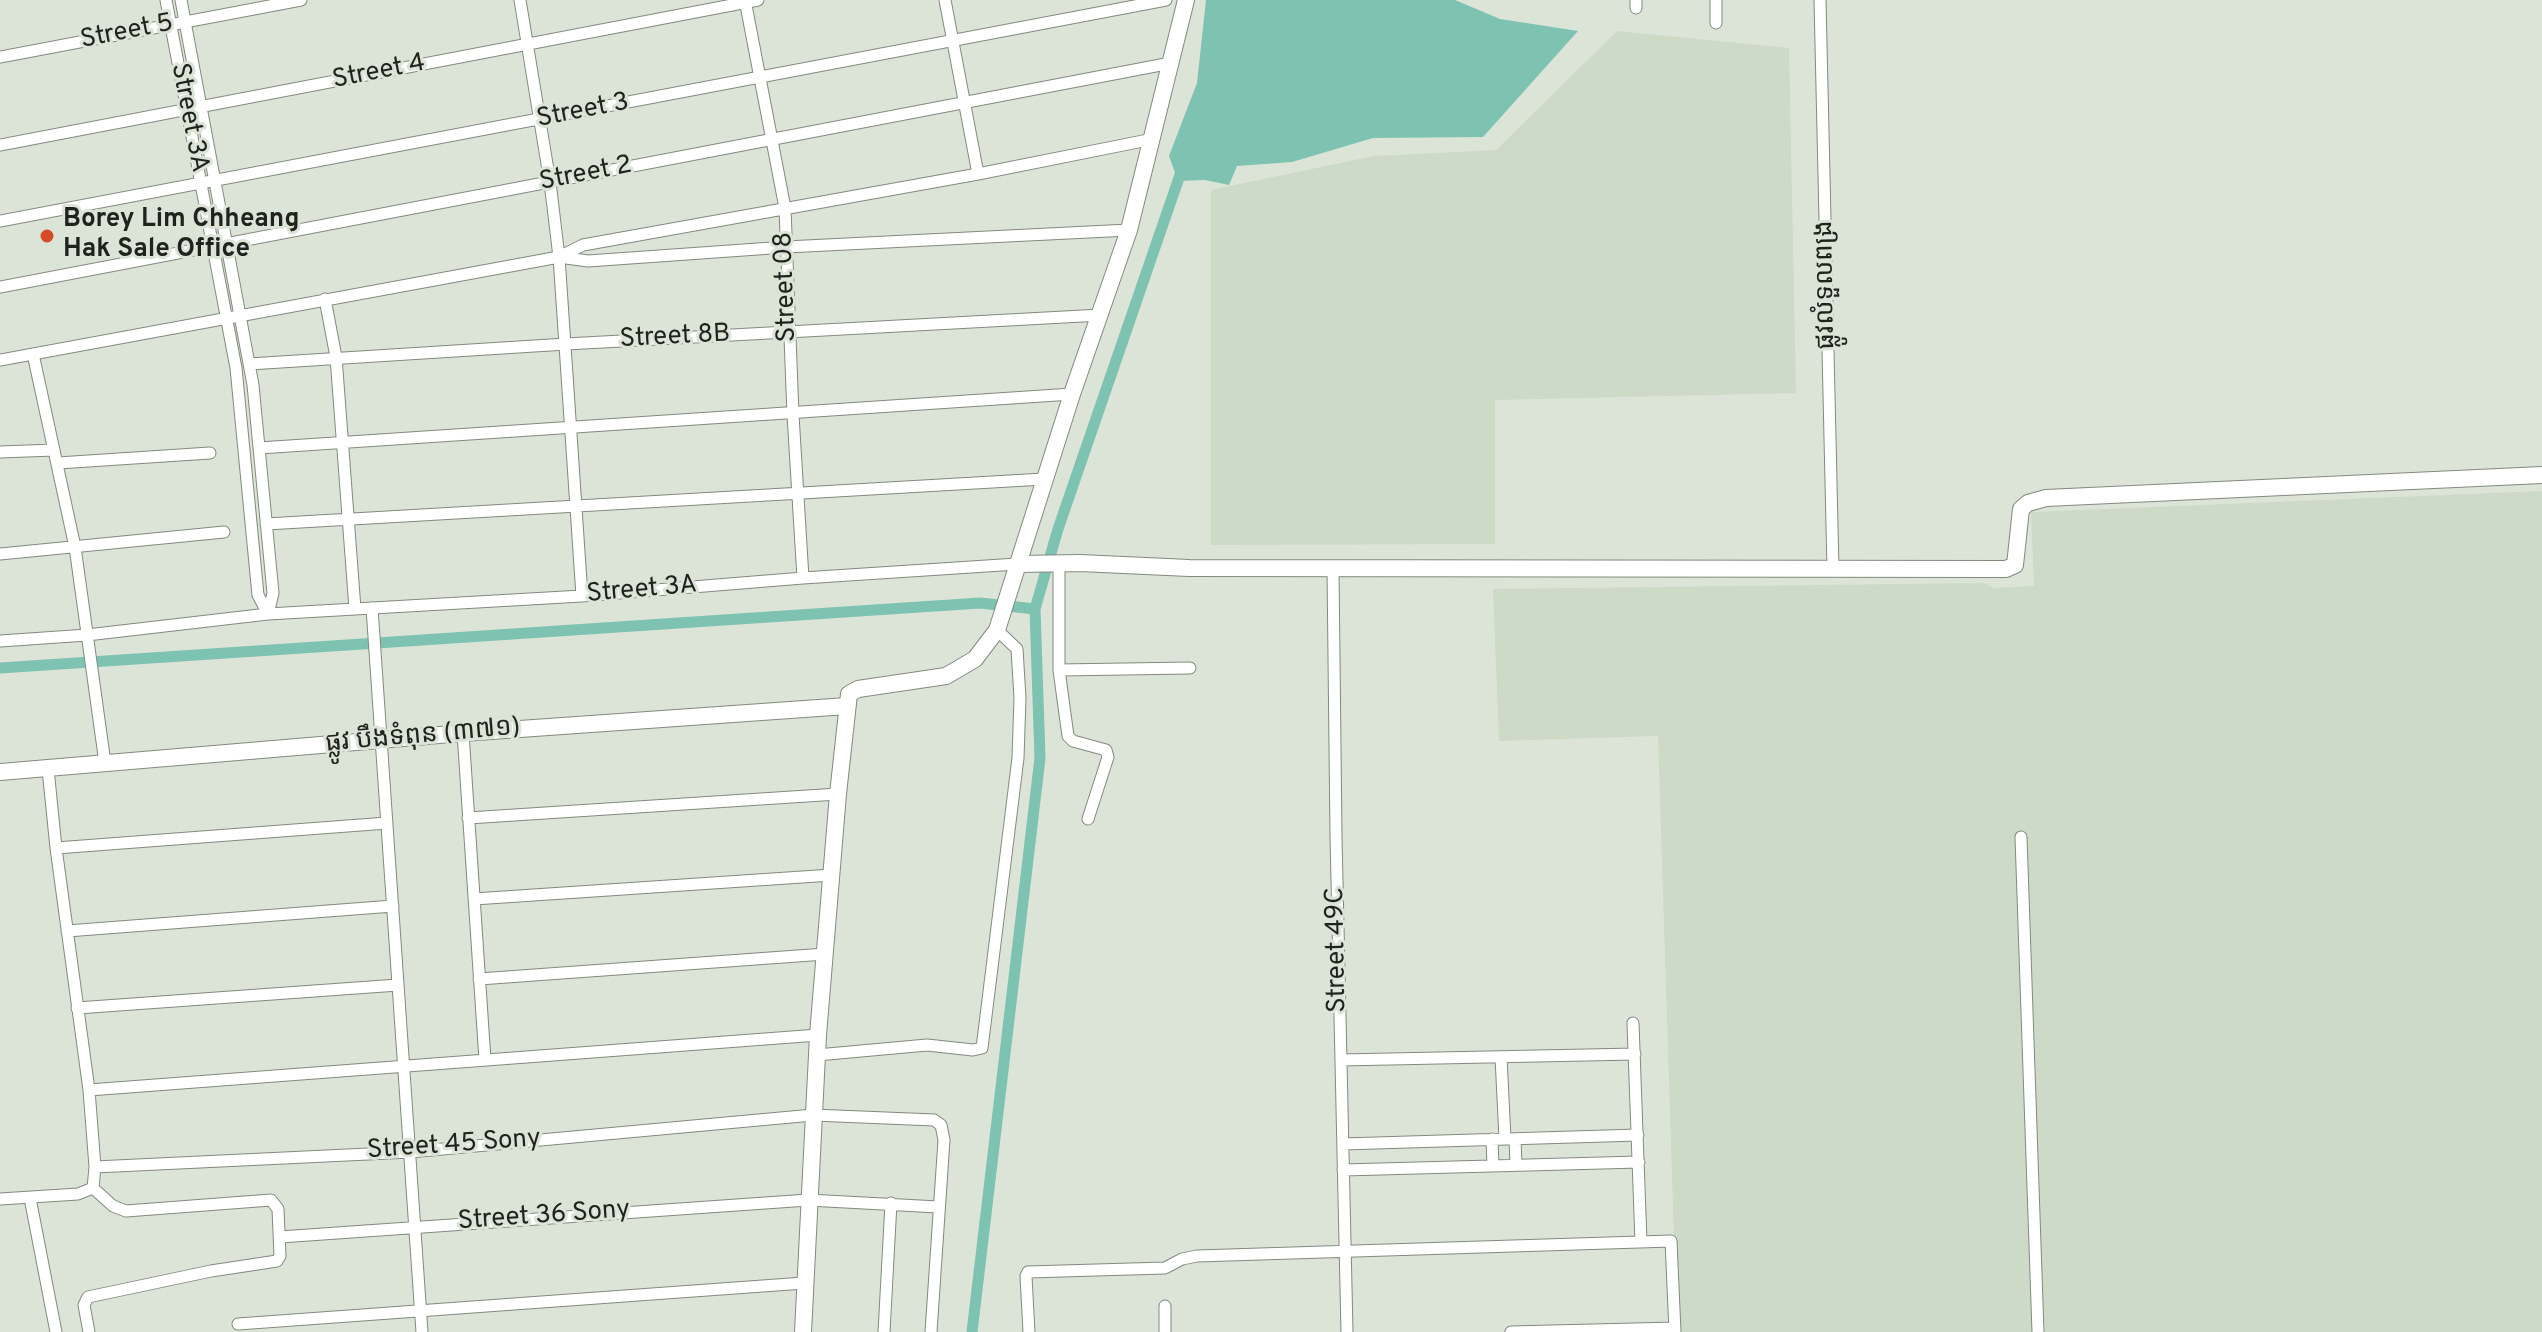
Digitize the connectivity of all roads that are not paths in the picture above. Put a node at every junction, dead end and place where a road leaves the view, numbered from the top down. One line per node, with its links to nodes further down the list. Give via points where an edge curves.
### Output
1 (166, 0): 13 (street, Street 3A)
2 (181, 0): 11 (street, Street 3A)
3 (301, 0): 11 (street, Street 5)
4 (520, 0): 15 (street)
5 (945, 0): 14 (street)
6 (1166, 0): 14 (street, Street 3)
7 (1186, 0): 17 (street)
8 (1716, 0): 12 (street)
9 (1820, 0): 74 (street, ផ្លូវលំទួលពង្រ)
10 (750, 1): 15 (street, Street 4); 18 (street, Street 08)
11 (184, 22): 13 (street, Street 5); 20 (street, Street 3A)
12 (1716, 23)
13 (170, 25): 16 (street, Street 5); 21 (street, Street 3A)
14 (952, 41): 18 (street, Street 3); 19 (street)
15 (528, 44): 20 (street, Street 4); 22 (street)
16 (0, 57)
17 (1171, 63): 19 (street, Street 2); 24 (street)
18 (761, 78): 22 (street, Street 3); 23 (street, Street 08)
19 (964, 103): 23 (street, Street 2); 26 (street)
20 (200, 107): 21 (street, Street 4); 27 (street, Street 3A)
21 (186, 109): 25 (street, Street 4); 29 (street, Street 3A)
22 (540, 120): 27 (street, Street 3); 28 (street)
23 (773, 139): 28 (street, Street 2); 30 (street, Street 08)
24 (1153, 139): 26 (street); 32 (street)
25 (0, 145)
26 (978, 174): 30 (street)
27 (215, 182): 29 (street, Street 3); 33 (street, Street 3A)
28 (550, 182): 33 (street, Street 2); 36 (street)
29 (201, 185): 31 (street, Street 3); 34 (street, Street 3A)
30 (785, 208): 35 (street, Street 08); 36 (street, via 583,245)
31 (0, 221)
32 (1129, 230): 35 (street); 40 (street)
33 (227, 244): 34 (street, Street 2); 39 (street, Street 3A)
34 (213, 246): 37 (street, Street 2); 41 (street, Street 3A)
35 (786, 247): 36 (street, via 588,261); 42 (street, Street 08)
36 (559, 257): 38 (street); 43 (street)
37 (0, 287)
38 (325, 299): 39 (street); 45 (street)
39 (240, 315): 41 (street); 47 (street, Street 3A)
40 (1101, 315): 42 (street, Street 8B); 50 (street)
41 (226, 318): 44 (street); 49 (street, Street 3A)
42 (789, 332): 43 (street, Street 8B); 51 (street, Street 08)
43 (566, 344): 45 (street, Street 8B); 52 (street)
44 (33, 354): 46 (street); 57 (street)
45 (336, 357): 47 (street, Street 8B); 55 (street)
46 (0, 360)
47 (249, 364): 48 (street, Street 3A)
48 (253, 385): 49 (street); 53 (street, Street 3A)
49 (238, 387): 54 (street, Street 3A)
50 (1072, 394): 51 (street); 62 (street)
51 (793, 415): 52 (street); 63 (street, Street 08)
52 (570, 426): 55 (street); 64 (street)
53 (257, 435): 54 (street); 56 (street, Street 3A)
54 (243, 438): 65 (street, Street 3A)
55 (343, 443): 56 (street); 67 (street)
56 (259, 448): 66 (street, Street 3A)
57 (54, 450): 58 (street); 60 (street)
58 (0, 452)
59 (210, 453): 60 (street)
60 (58, 463): 69 (street)
61 (2542, 475): 74 (street, via 2046,498 2021,509 2015,565 2010,569)
62 (1044, 479): 63 (street); 72 (street)
63 (797, 494): 64 (street); 75 (street, Street 08)
64 (575, 507): 67 (street); 76 (street)
65 (250, 516): 66 (street); 79 (street, Street 3A, via 258,595)
66 (266, 519): 67 (street); 79 (street, Street 3A, via 273,593)
67 (349, 520): 78 (street)
68 (224, 532): 69 (street)
69 (75, 547): 70 (street); 81 (street)
70 (0, 554)
71 (1052, 563): 72 (street); 73 (street); 84 (street)
72 (1017, 564): 75 (street, Street 3A); 80 (street)
73 (1333, 569): 74 (street); 111 (street, Street 49C)
74 (1833, 569)
75 (803, 578): 76 (street, Street 3A)
76 (582, 596): 77 (street, Street 3A)
77 (372, 608): 78 (street, Street 3A); 87 (street)
78 (355, 609): 79 (street, Street 3A)
79 (268, 614): 81 (street, Street 3A)
80 (997, 630): 85 (street, via 964,668 946,676 858,689 849,694); 108 (street, via 1017,649 1019,743 982,1048 927,1045)
81 (87, 635): 82 (street, Street 3A); 88 (street)
82 (0, 641)
83 (1190, 668): 84 (street)
84 (1059, 670): 93 (street, via 1068,736 1106,750 1108,757)
85 (847, 706): 86 (street, ផ្លូវ បឹងទំពុន (៣៧១)); 91 (street)
86 (463, 733): 87 (street, ផ្លូវ បឹងទំពុន (៣៧១)); 92 (street)
87 (382, 740): 88 (street, ផ្លូវ បឹងទំពុន (៣៧១)); 94 (street)
88 (105, 763): 89 (street, ផ្លូវ បឹងទំពុន (៣៧១))
89 (48, 769): 90 (street, ផ្លូវ បឹងទំពុន (៣៧១)); 96 (street)
90 (0, 772)
91 (838, 794): 92 (street); 97 (street)
92 (468, 818): 98 (street)
93 (1088, 819)
94 (387, 823): 96 (street); 99 (street)
95 (2021, 837): 149 (street)
96 (56, 848): 100 (street)
97 (832, 875): 98 (street); 101 (street)
98 (474, 899): 102 (street)
99 (393, 906): 100 (street); 103 (street)
100 (67, 931): 104 (street)
101 (825, 954): 102 (street); 106 (street)
102 (479, 979): 110 (street)
103 (398, 985): 104 (street); 112 (street)
104 (77, 1008): 113 (street)
105 (1633, 1023): 107 (street)
106 (818, 1035): 108 (street); 110 (street)
107 (1635, 1054): 109 (street); 115 (street)
108 (817, 1055): 114 (street)
109 (1501, 1057): 111 (street); 116 (street)
110 (485, 1060): 112 (street)
111 (1341, 1060): 117 (street, Street 49C)
112 (404, 1066): 113 (street); 118 (street)
113 (89, 1090): 122 (street)
114 (813, 1115): 118 (street, Street 45 Sony); 127 (street); 129 (street, Street 45 Sony, via 934,1120 941,1125)
115 (1638, 1135): 116 (street); 119 (street)
116 (1504, 1139): 117 (street); 120 (street); 121 (street)
117 (1343, 1144): 123 (street, Street 49C)
118 (410, 1152): 122 (street, Street 45 Sony); 130 (street)
119 (1639, 1162): 120 (street); 132 (street)
120 (1516, 1165): 121 (street)
121 (1493, 1166): 123 (street)
122 (95, 1167): 124 (street)
123 (1343, 1170): 133 (street, Street 49C)
124 (93, 1188): 125 (street); 131 (street, via 126,1211 271,1200 278,1209)
125 (30, 1198): 126 (street); 139 (street)
126 (0, 1199)
127 (808, 1200): 128 (street, Street 36 Sony); 130 (street, Street 36 Sony); 134 (street)
128 (891, 1203): 129 (street, Street 36 Sony); 143 (street)
129 (938, 1207): 144 (street)
130 (415, 1226): 131 (street, Street 36 Sony); 136 (street)
131 (280, 1237): 140 (street, via 277,1261 88,1297 84,1305)
132 (1641, 1242): 133 (street); 138 (street, via 1671,1241)
133 (1345, 1252): 145 (street, via 1197,1256 1165,1268 1028,1272); 147 (street, Street 49C)
134 (804, 1283): 136 (street); 142 (street)
135 (1165, 1306): 146 (street)
136 (420, 1311): 137 (street); 141 (street)
137 (238, 1324)
138 (1675, 1330): 148 (street)
139 (56, 1332)
140 (89, 1332)
141 (422, 1332)
142 (803, 1332)
143 (884, 1332)
144 (931, 1332)
145 (1029, 1332)
146 (1165, 1332)
147 (1347, 1332)
148 (1511, 1332)
149 (2038, 1332)

